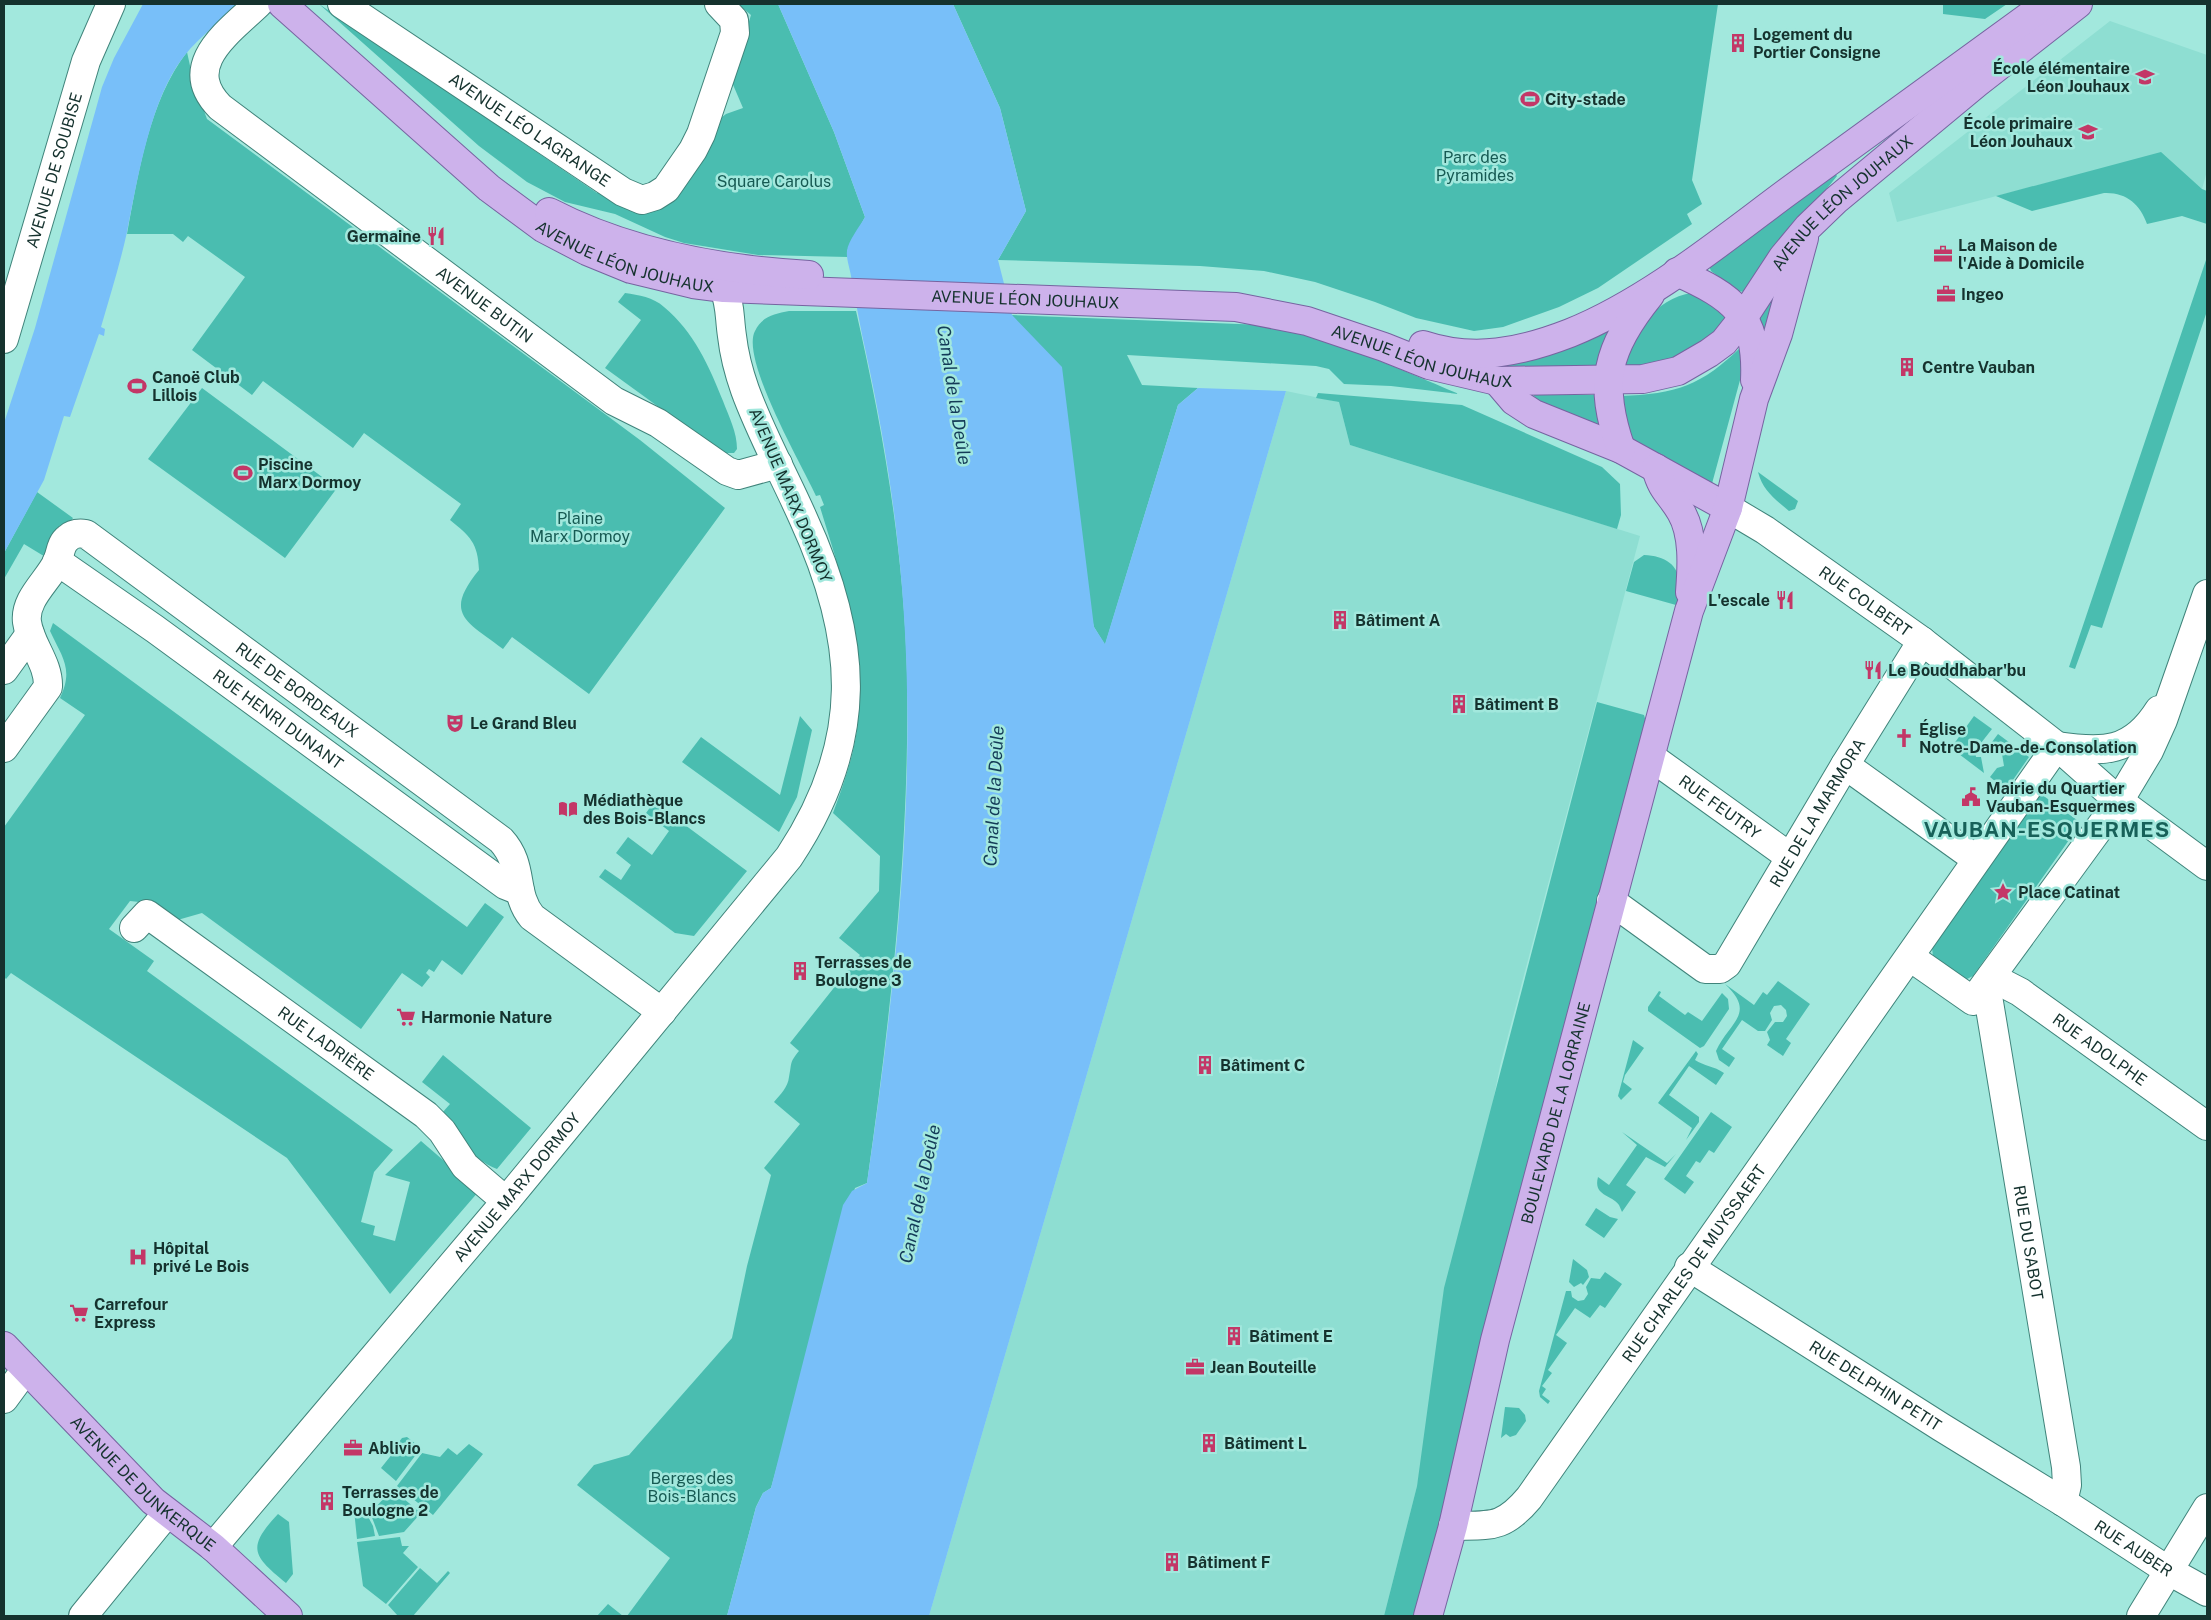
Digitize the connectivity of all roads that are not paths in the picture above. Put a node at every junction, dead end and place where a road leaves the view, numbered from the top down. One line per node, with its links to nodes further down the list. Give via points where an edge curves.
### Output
1 (111, 4): 13 (street, AVENUE DE SOUBISE, via 86,61)
2 (258, 4): 18 (street, AVENUE BUTIN, via 210,53 205,68 210,93 220,107 614,400 658,423 727,471 738,475)
3 (342, 4): 4 (street, AVENUE LÉO LAGRANGE, via 642,200 666,189 701,134 735,33 734,20)
4 (719, 4)
5 (2046, 4): 10 (main road, AVENUE LÉON JOUHAUX)
6 (2078, 4): 8 (main road, AVENUE LÉON JOUHAUX, via 1864,176)
7 (288, 9): 9 (main road, AVENUE LÉON JOUHAUX, via 523,215 587,251 651,274)
8 (1808, 227): 12 (main road, AVENUE LÉON JOUHAUX, via 1775,268); 16 (main road, BOULEVARD DE LA LORRAINE, via 1778,334)
9 (726, 277): 11 (main road, AVENUE LÉON JOUHAUX, via 794,283); 18 (street, AVENUE MARX DORMOY, via 717,319 725,355)
10 (1668, 278): 11 (main road, AVENUE LÉON JOUHAUX, via 1602,318 1569,333 1520,348 1470,355 1432,348 1327,310 1253,292 1190,286); 12 (main road, BOULEVARD DE LA LORRAINE, via 1718,292 1735,306); 14 (main road, AVENUE LÉON JOUHAUX, via 1629,321 1616,348)
11 (1072, 292): 15 (main road, AVENUE LÉON JOUHAUX, via 1260,310 1332,328 1450,372)
12 (1743, 318): 14 (main road, AVENUE LÉON JOUHAUX, via 1724,342 1678,371 1651,377); 16 (main road, BOULEVARD DE LA LORRAINE, via 1755,350)
13 (4, 339)
14 (1608, 380): 15 (main road, AVENUE LÉON JOUHAUX); 17 (main road, AVENUE LÉON JOUHAUX, via 1610,410)
15 (1497, 381): 17 (main road, RUE COLBERT, via 1514,401 1534,414)
16 (1754, 399): 20 (main road, BOULEVARD DE LA LORRAINE)
17 (1621, 449): 19 (main road, RUE COLBERT)
18 (771, 466): 41 (street, AVENUE MARX DORMOY, via 817,550 835,602 844,640 846,692 843,728 828,784 813,819 790,857)
19 (1656, 468): 20 (main road, RUE COLBERT); 23 (main road, BOULEVARD DE LA LORRAINE, via 1660,485 1681,512 1689,534)
20 (1728, 508): 23 (main road, BOULEVARD DE LA LORRAINE); 25 (street, RUE COLBERT, via 1765,530)
21 (58, 561): 24 (street, via 28,608); 36 (street, RUE HENRI DUNANT, via 504,885); 36 (street, RUE DE BORDEAUX, via 62,545 72,535 86,534 93,538 501,840 513,855)
22 (2207, 594): 27 (street)
23 (1689, 612): 30 (main road, BOULEVARD DE LA LORRAINE)
24 (30, 634): 26 (street); 29 (street, via 48,675 48,687)
25 (1922, 641): 28 (street, RUE COLBERT); 31 (street, RUE DE LA MARMORA)
26 (4, 670)
27 (2178, 678): 28 (street, via 2148,725 2130,742 2094,750); 32 (street, via 2155,740)
28 (2057, 746): 32 (street, RUE COLBERT); 34 (street)
29 (4, 748)
30 (1651, 757): 33 (street, RUE FEUTRY); 37 (main road, BOULEVARD DE LA LORRAINE)
31 (1845, 765): 33 (street, RUE DE LA MARMORA); 34 (street)
32 (2119, 801): 35 (street, RUE COLBERT); 40 (street)
33 (1790, 857): 37 (street, RUE DE LA MARMORA, via 1727,964 1720,969 1705,969)
34 (1976, 859): 39 (street)
35 (2207, 866)
36 (520, 891): 41 (street, via 524,906 532,917)
37 (1611, 901): 51 (main road, BOULEVARD DE LA LORRAINE, via 1495,1340)
38 (134, 928): 43 (street, RUE LADRIÈRE, via 147,914 426,1115 442,1131 465,1166)
39 (1910, 957): 40 (street, via 1973,1001); 44 (street, RUE CHARLES DE MUYSSAERT)
40 (1989, 981): 42 (street, RUE ADOLPHE, via 2020,992); 48 (street, RUE DU SABOT, via 2066,1467 2067,1485)
41 (662, 1012): 43 (street, AVENUE MARX DORMOY)
42 (2207, 1126)
43 (506, 1200): 52 (street, AVENUE MARX DORMOY)
44 (1689, 1268): 48 (street, RUE DELPHIN PETIT); 51 (street, RUE CHARLES DE MUYSSAERT, via 1540,1496 1503,1522)
45 (4, 1346): 46 (main road, AVENUE DE DUNKERQUE)
46 (26, 1369): 47 (street); 50 (main road, AVENUE DE DUNKERQUE)
47 (4, 1399)
48 (2063, 1502): 53 (street, RUE AUBER)
49 (2207, 1508): 53 (street)
50 (167, 1513): 52 (main road, AVENUE DE DUNKERQUE); 55 (street)
51 (1453, 1526): 57 (main road, BOULEVARD DE LA LORRAINE)
52 (213, 1547): 56 (main road, AVENUE DE DUNKERQUE)
53 (2169, 1571): 54 (street, RUE AUBER); 58 (street)
54 (2207, 1592)
55 (83, 1616)
56 (288, 1616)
57 (1428, 1616)
58 (2142, 1616)

